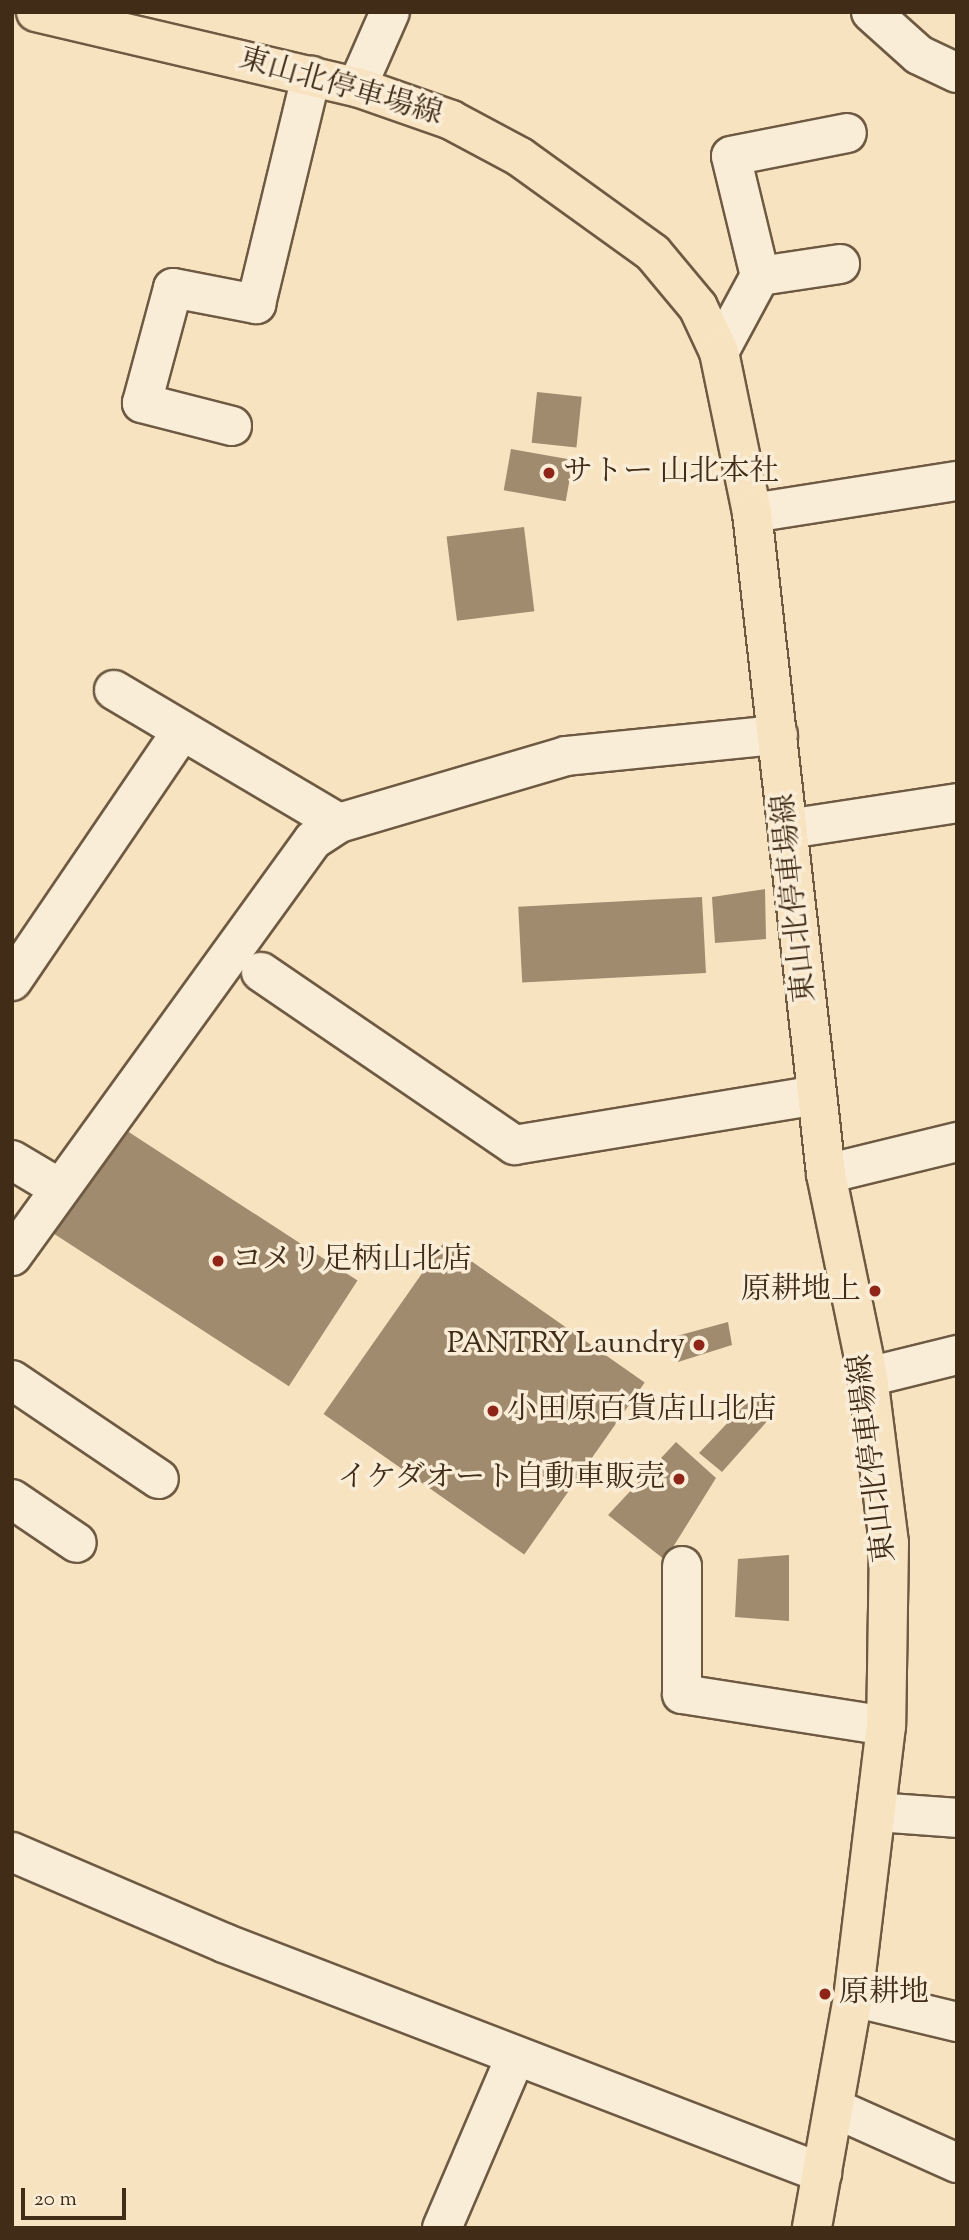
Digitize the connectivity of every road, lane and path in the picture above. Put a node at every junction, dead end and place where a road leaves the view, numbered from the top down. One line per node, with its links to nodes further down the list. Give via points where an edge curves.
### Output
1 (36, 12): 5 (main road, 東山北停車場線)
2 (390, 12): 6 (street)
3 (871, 12): 4 (street, via 919,55)
4 (957, 73)
5 (311, 76): 6 (main road, 東山北停車場線); 11 (street, via 256,304 173,288 142,403)
6 (357, 86): 10 (main road, 東山北停車場線, via 451,120 520,157 653,253 698,307)
7 (847, 133): 9 (street, via 731,156)
8 (840, 264): 9 (street)
9 (761, 276): 10 (street)
10 (719, 352): 13 (main road, 東山北停車場線)
11 (232, 426)
12 (957, 481): 13 (street)
13 (752, 513): 16 (main road, 東山北停車場線)
14 (114, 690): 15 (street)
15 (182, 731): 18 (street); 21 (street)
16 (778, 735): 18 (street, via 566,756); 19 (main road, 東山北停車場線)
17 (957, 803): 19 (street)
18 (339, 822): 26 (street, via 313,840)
19 (789, 829): 22 (main road, 東山北停車場線)
20 (261, 972): 22 (street, via 515,1144)
21 (12, 981)
22 (817, 1095): 25 (main road, 東山北停車場線)
23 (957, 1142): 25 (street)
24 (12, 1160): 26 (street)
25 (826, 1174): 29 (main road, 東山北停車場線)
26 (59, 1188): 27 (street)
27 (12, 1256)
28 (957, 1355): 29 (street)
29 (868, 1377): 35 (main road, 東山北停車場線, via 889,1543)
30 (12, 1380): 31 (street)
31 (159, 1479)
32 (12, 1499): 33 (street)
33 (77, 1543)
34 (682, 1566): 35 (street, via 682,1694)
35 (886, 1726): 36 (main road, 東山北停車場線)
36 (876, 1812): 37 (street); 39 (main road, 東山北停車場線)
37 (957, 1818)
38 (12, 1852): 41 (street)
39 (853, 1997): 40 (street); 42 (main road, 東山北停車場線)
40 (957, 2022)
41 (515, 2058): 44 (street); 45 (street)
42 (834, 2108): 43 (street); 44 (main road, 東山北停車場線)
43 (957, 2163)
44 (822, 2173): 46 (main road, 東山北停車場線)
45 (442, 2228)
46 (812, 2228)

